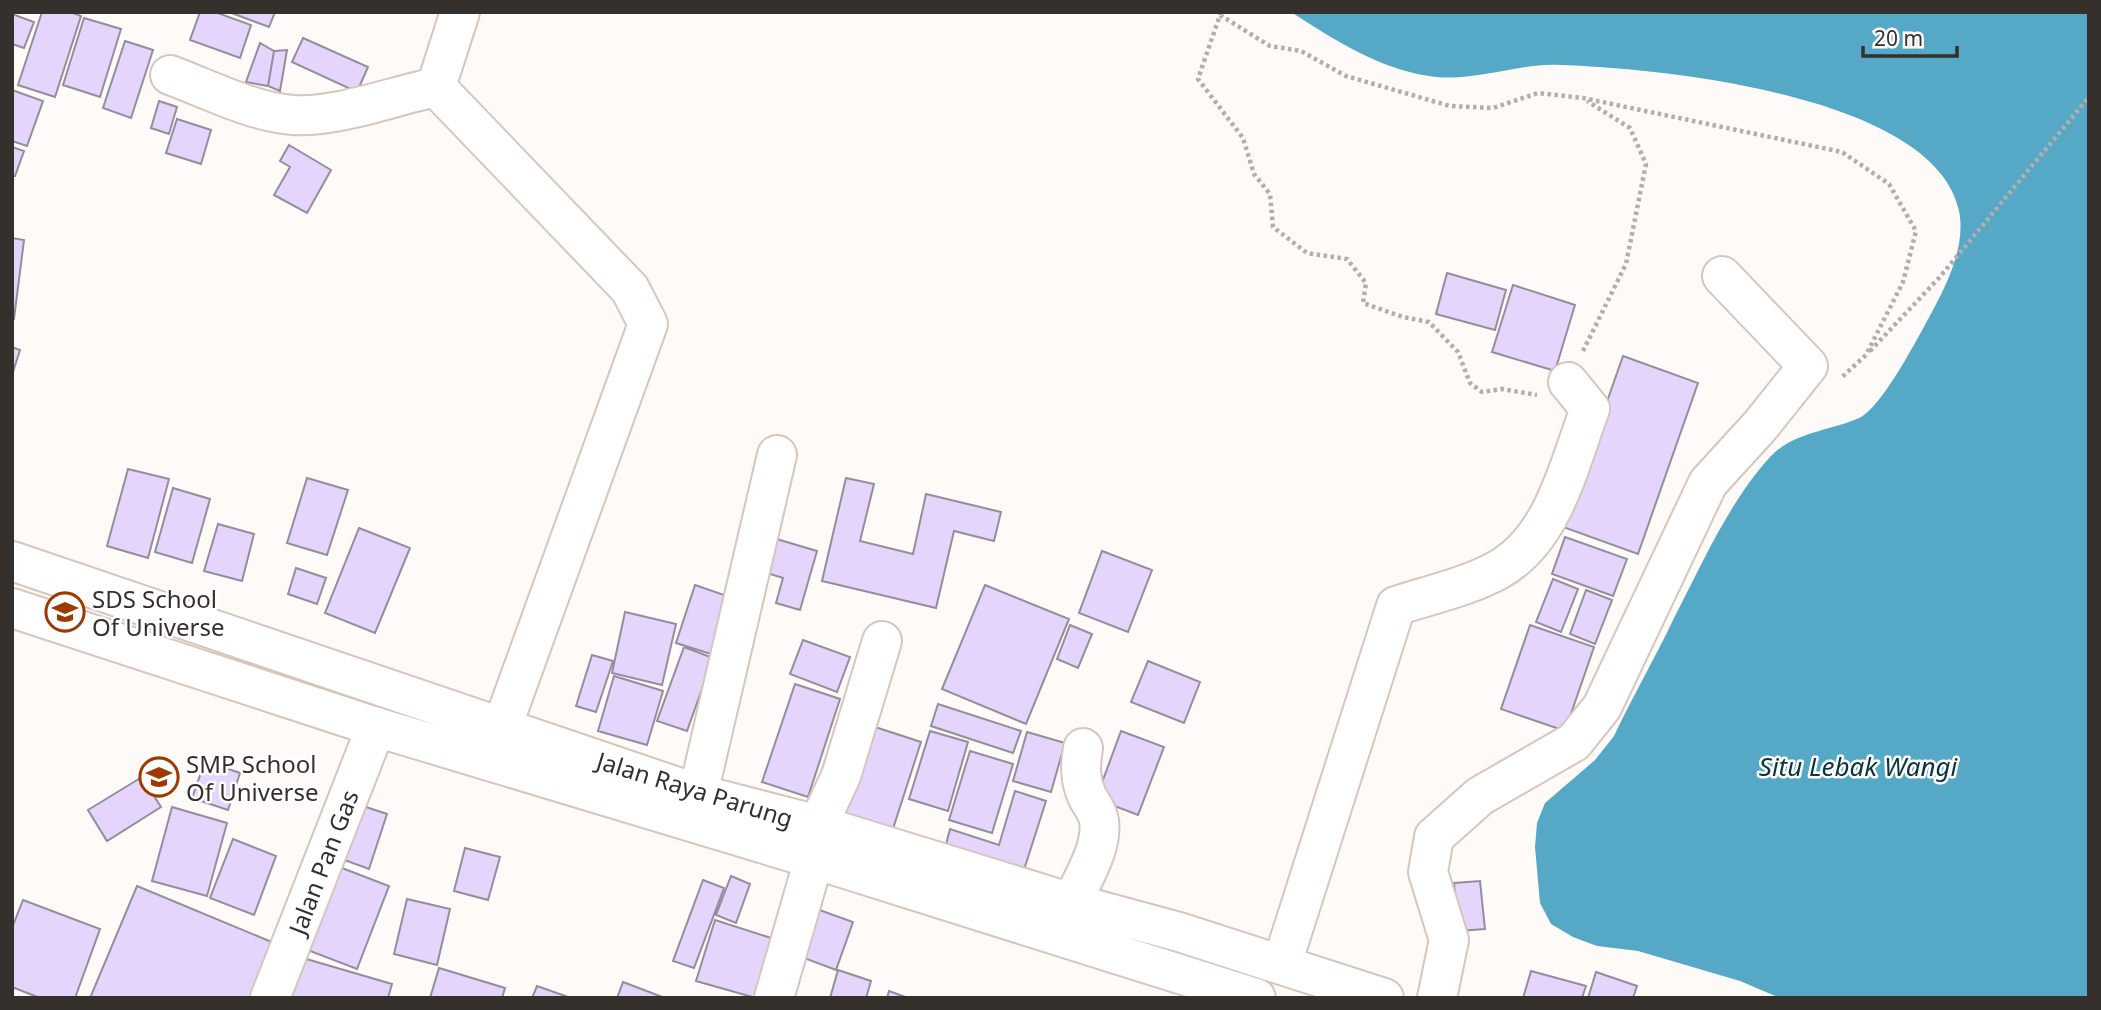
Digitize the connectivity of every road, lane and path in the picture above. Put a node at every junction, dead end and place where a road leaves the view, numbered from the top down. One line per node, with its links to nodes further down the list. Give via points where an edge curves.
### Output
1 (460, 12): 4 (main road)
2 (1221, 14): 6 (path, via 1270,46 1301,51 1346,76 1450,106 1493,108 1538,93); 10 (path, via 1198,79 1243,138 1254,174 1270,194 1273,227 1307,253 1347,259 1366,283 1363,303 1429,322 1458,352 1470,383 1482,392 1502,389 1535,395)
3 (170, 75): 4 (main road, via 293,115)
4 (436, 87): 16 (main road, via 630,289 648,324)
5 (2089, 97): 8 (path, via 1939,278)
6 (1583, 98): 8 (path, via 1842,152 1889,184 1916,231 1903,282); 10 (path, via 1630,128 1646,164 1626,264)
7 (1722, 276): 28 (main road, via 1808,366 1708,483 1602,707 1574,742 1480,796 1434,837 1428,872 1449,940)
8 (1866, 355): 9 (path)
9 (1838, 381)
10 (1568, 382): 22 (main road, via 1590,409 1558,493 1532,542 1489,575 1396,606)
11 (777, 455): 18 (main road)
12 (12, 561): 16 (main road, Jalan Raya Parung)
13 (12, 608): 15 (main road, Jalan Raya Parung)
14 (883, 641): 19 (main road)
15 (376, 727): 19 (main road, Jalan Raya Parung); 24 (main road, Jalan Pan Gas)
16 (502, 727): 18 (main road, Jalan Raya Parung)
17 (1083, 748): 20 (main road, via 1080,769 1100,828)
18 (698, 794): 19 (main road, Jalan Raya Parung)
19 (816, 842): 20 (main road, Jalan Raya Parung); 23 (main road, Jalan Raya Parung); 25 (main road)
20 (1072, 903): 21 (main road, Jalan Raya Parung)
21 (1179, 932): 22 (main road, Jalan Raya Parung); 23 (main road)
22 (1282, 964): 27 (main road, Jalan Raya Parung)
23 (1167, 969): 26 (main road, Jalan Raya Parung)
24 (270, 998)
25 (774, 998)
26 (1256, 998)
27 (1384, 998)
28 (1437, 998)

